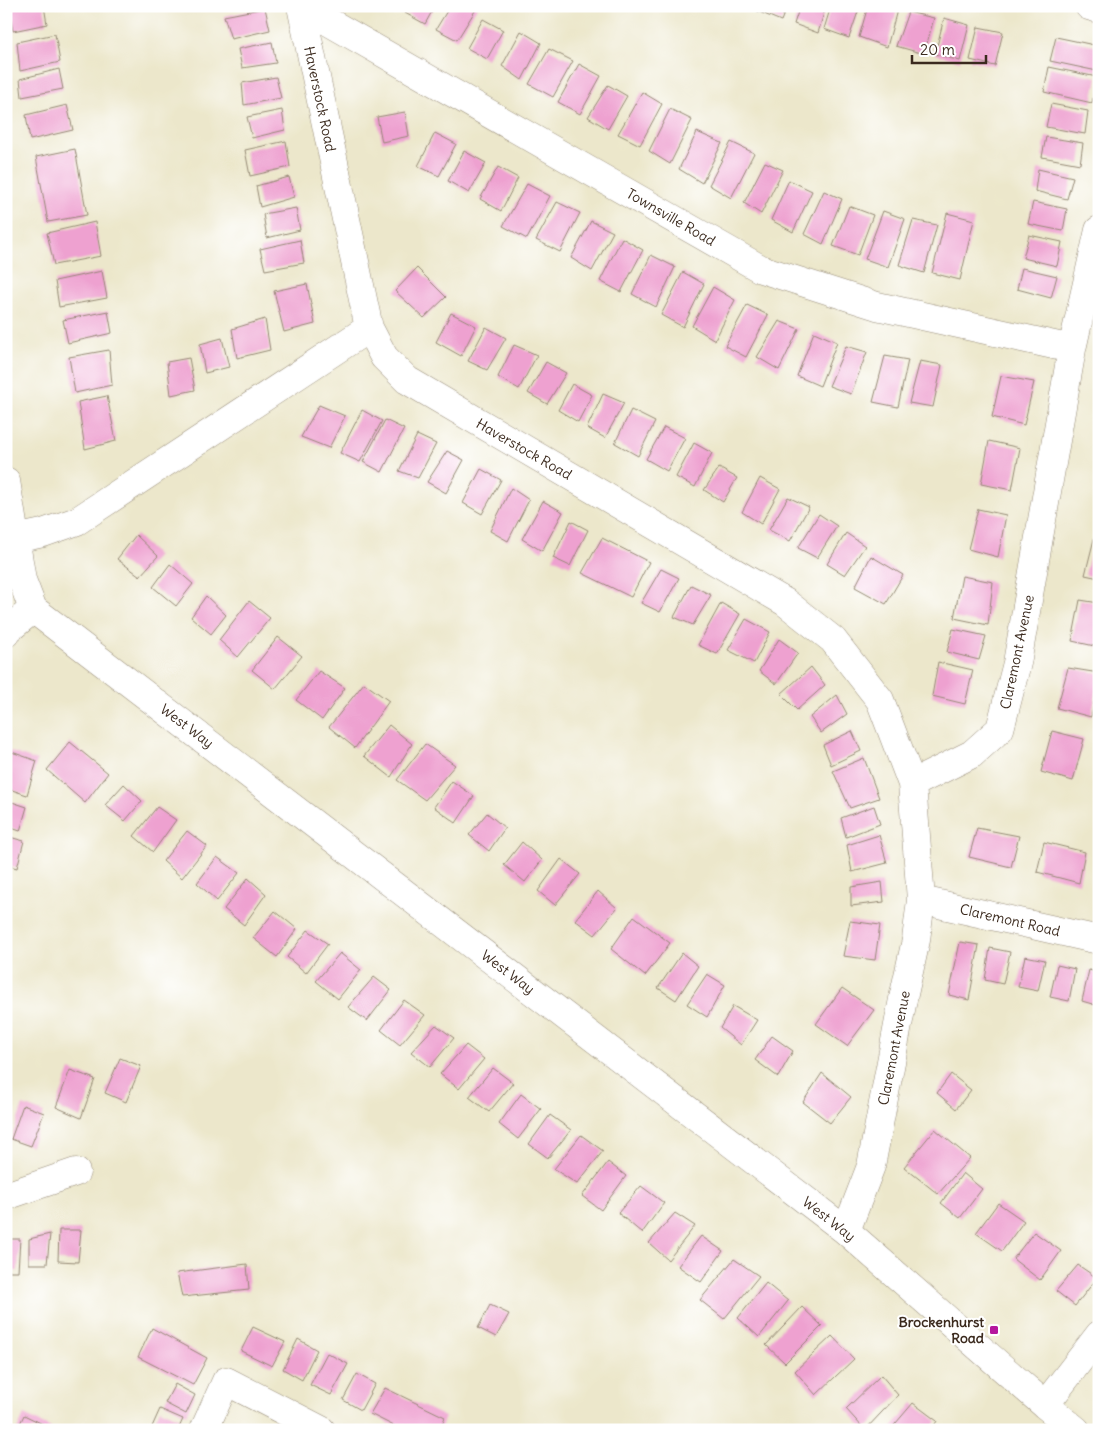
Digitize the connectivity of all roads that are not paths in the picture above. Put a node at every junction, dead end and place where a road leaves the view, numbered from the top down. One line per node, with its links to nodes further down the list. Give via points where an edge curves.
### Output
1 (301, 6): 5 (street, Haverstock Road); 6 (street, Townsville Road, via 761,269 877,306)
2 (1089, 6): 3 (street)
3 (1099, 9)
4 (1099, 230): 6 (street, Claremont Avenue)
5 (369, 328): 8 (street, via 77,521); 11 (street, Haverstock Road, via 384,357 407,380 785,602 833,640 880,700)
6 (1072, 349): 11 (street, Claremont Avenue, via 1018,664 1000,729 972,754)
7 (6, 481): 8 (street)
8 (15, 539): 9 (street, via 22,580)
9 (33, 609): 10 (street); 16 (street, West Way)
10 (6, 633)
11 (912, 784): 12 (street, Claremont Avenue)
12 (922, 900): 13 (street, Claremont Road); 16 (street, Claremont Avenue, via 871,1166)
13 (1099, 940)
14 (76, 1172): 15 (street)
15 (6, 1196)
16 (846, 1231): 18 (street, West Way)
17 (1099, 1335): 18 (street)
18 (1045, 1405): 21 (street, West Way)
19 (204, 1430): 20 (street, via 226,1382)
20 (321, 1430)
21 (1076, 1430)

